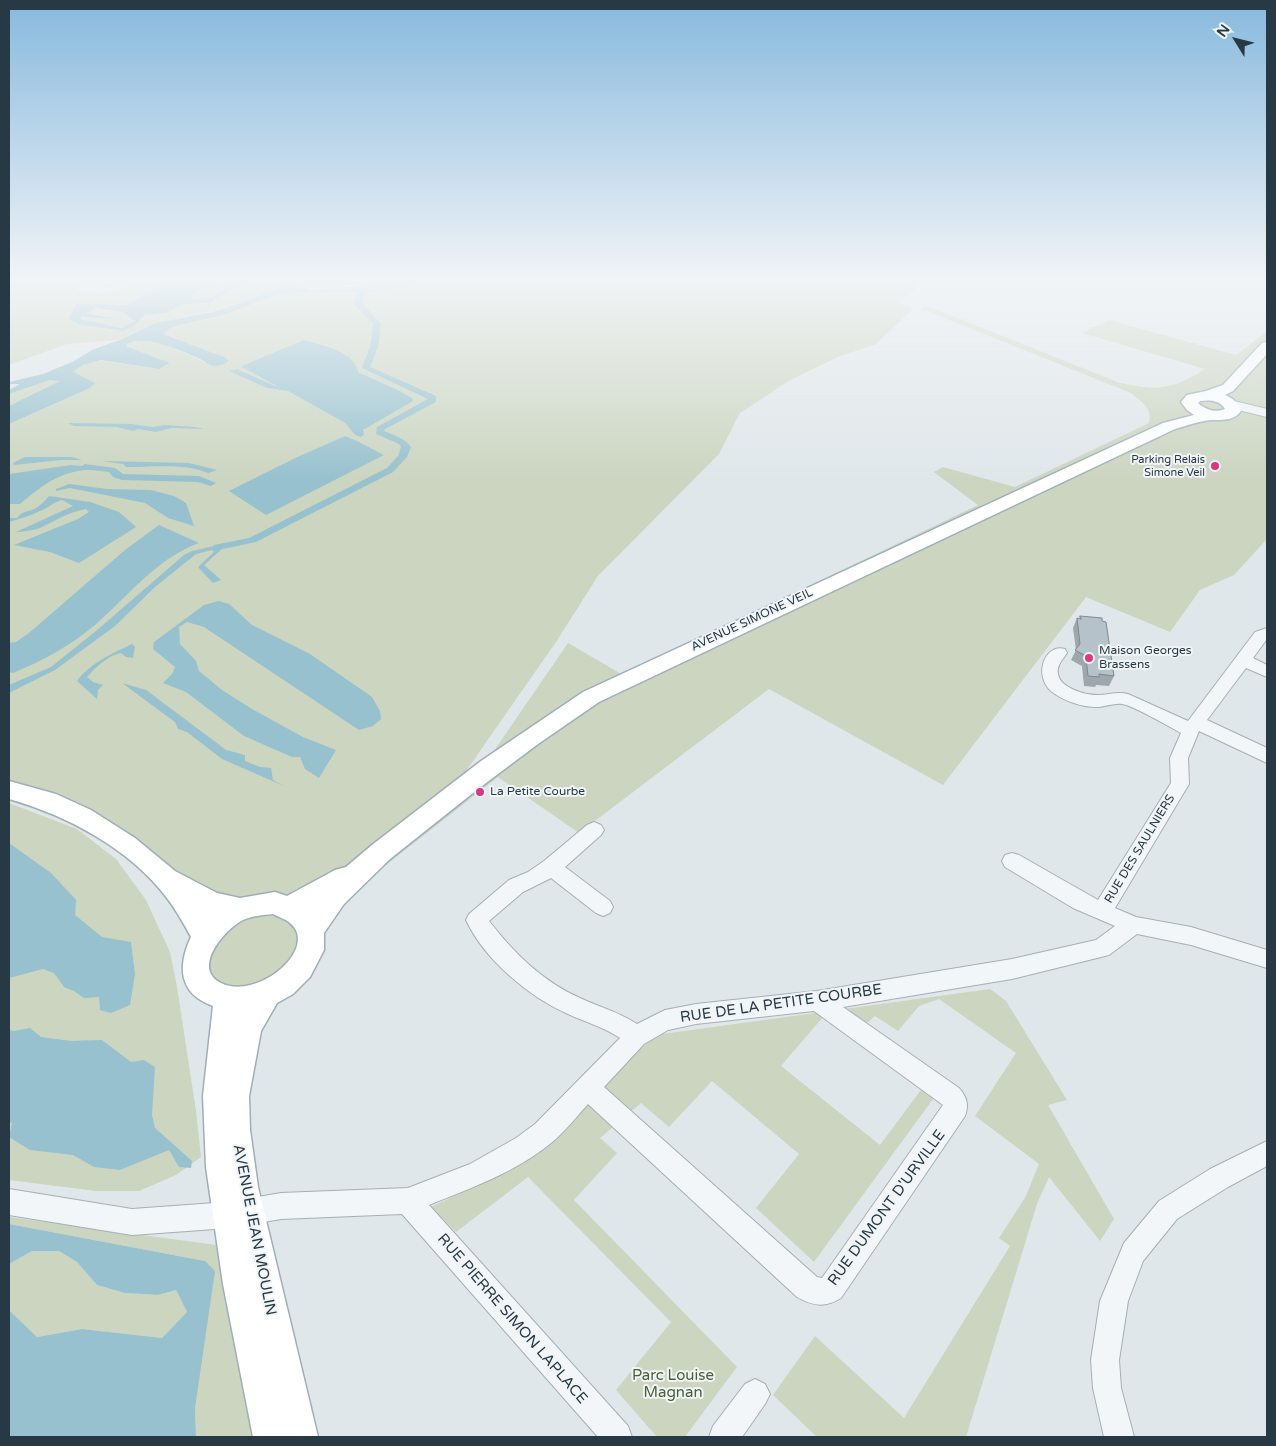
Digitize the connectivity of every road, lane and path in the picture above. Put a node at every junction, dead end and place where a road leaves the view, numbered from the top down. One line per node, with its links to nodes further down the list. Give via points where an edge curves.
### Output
1 (1267, 346): 2 (main road)
2 (1229, 402): 3 (main road, via 1208,396 1192,398 1189,402); 4 (street); 5 (main road, via 1221,416)
3 (1192, 407): 5 (main road); 6 (main road)
4 (1262, 412)
5 (1211, 415): 6 (main road)
6 (1169, 426): 16 (main road, AVENUE SIMONE VEIL, via 591,697 508,753)
7 (1267, 633): 9 (street)
8 (1059, 653): 11 (street, via 1049,674 1061,690 1085,700 1122,698)
9 (1242, 660): 10 (street); 11 (street)
10 (1267, 671)
11 (1194, 726): 12 (street); 22 (street, RUE DES SAULNIERS, via 1179,758 1180,784)
12 (1267, 756)
13 (9, 790): 18 (main road, via 77,814 117,839)
14 (594, 830): 17 (street)
15 (1012, 861): 22 (street, via 1080,902)
16 (364, 865): 20 (main road, AVENUE SIMONE VEIL); 24 (main road, AVENUE SIMONE VEIL, via 323,909)
17 (550, 867): 19 (street); 30 (street, via 516,886 476,920 498,950 527,979 574,1007 611,1019)
18 (164, 877): 21 (main road, via 211,903); 25 (main road)
19 (603, 907)
20 (291, 908): 21 (main road, via 275,903); 24 (main road, via 304,917)
21 (240, 909): 25 (main road, via 214,925)
22 (1102, 911): 23 (street)
23 (1134, 925): 26 (street, via 1191,936); 29 (street, RUE DE LA PETITE COURBE, via 1101,948 1012,969)
24 (311, 931): 27 (main road, via 309,952 297,974)
25 (205, 936): 28 (main road, via 197,952 195,968 200,983 212,994)
26 (1267, 959)
27 (266, 995): 28 (main road); 35 (main road, AVENUE JEAN MOULIN, via 247,1028 234,1096)
28 (228, 1000): 35 (main road, AVENUE JEAN MOULIN, via 219,1127)
29 (818, 1001): 30 (street, RUE DE LA PETITE COURBE, via 665,1020); 31 (street, RUE DUMONT D'URVILLE, via 950,1096 956,1108 837,1280 825,1292 808,1287)
30 (636, 1037): 31 (street, RUE DE LA PETITE COURBE)
31 (588, 1089): 33 (street, RUE DE LA PETITE COURBE, via 544,1133 525,1147 478,1173)
32 (1267, 1153): 41 (street, via 1168,1210 1133,1252 1114,1301 1105,1360 1107,1388)
33 (408, 1201): 35 (street, RUE DE LA PETITE COURBE, via 281,1206); 39 (street, RUE PIERRE SIMON LAPLACE)
34 (9, 1202): 35 (street, RUE DE LA PETITE COURBE, via 132,1222)
35 (238, 1213): 37 (main road, AVENUE JEAN MOULIN, via 231,1240); 38 (main road, AVENUE JEAN MOULIN)
36 (755, 1394): 40 (street)
37 (272, 1437)
38 (299, 1437)
39 (617, 1437)
40 (724, 1437)
41 (1119, 1437)

